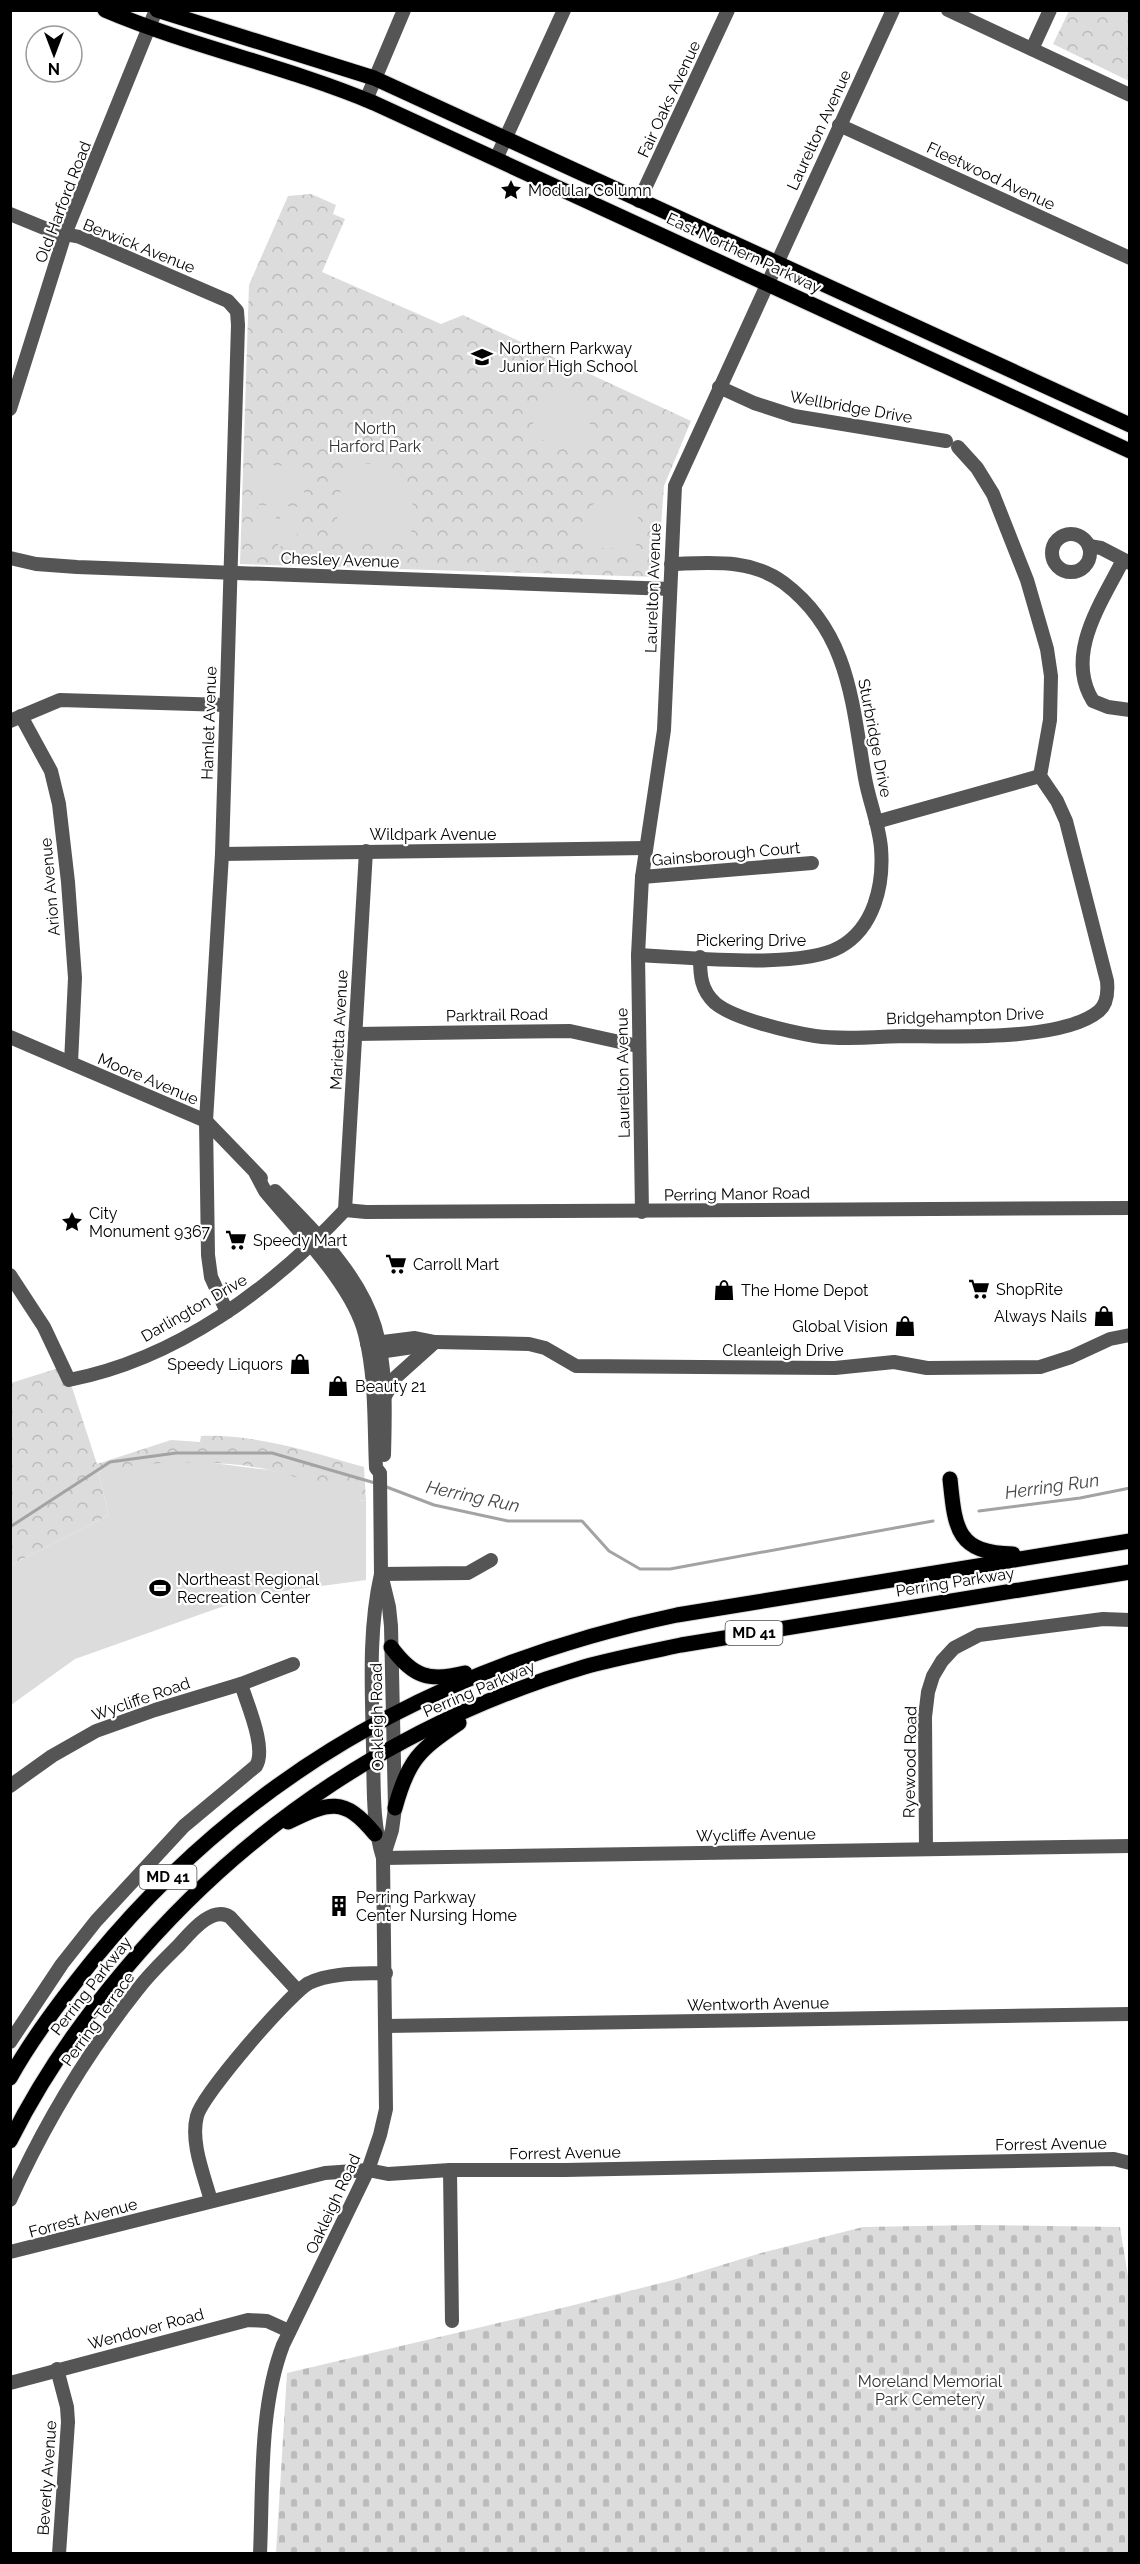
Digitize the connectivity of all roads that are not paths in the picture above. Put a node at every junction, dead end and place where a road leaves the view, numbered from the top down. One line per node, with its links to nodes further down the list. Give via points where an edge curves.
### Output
1 (105, 10): 9 (main road, East Northern Parkway)
2 (157, 10): 9 (street, Old Harford Road); 11 (main road, East Northern Parkway)
3 (404, 10): 11 (street)
4 (564, 10): 15 (street)
5 (728, 10): 17 (street, Fair Oaks Avenue)
6 (892, 10): 14 (street, Laurelton Avenue)
7 (948, 10): 10 (street)
8 (1050, 10): 10 (street)
9 (150, 30): 13 (main road, East Northern Parkway); 19 (street, Old Harford Road)
10 (1032, 49): 12 (street)
11 (374, 78): 13 (street); 15 (main road, East Northern Parkway)
12 (1130, 94)
13 (366, 100): 16 (main road, East Northern Parkway)
14 (839, 125): 20 (street, Fleetwood Avenue); 21 (street, Laurelton Avenue)
15 (506, 139): 16 (street); 17 (main road, East Northern Parkway)
16 (496, 159): 22 (main road, East Northern Parkway)
17 (639, 201): 21 (main road, East Northern Parkway)
18 (10, 214): 19 (street, Berwick Avenue)
19 (65, 234): 23 (street, Berwick Avenue, via 80,237 228,302 237,310); 25 (street, Old Harford Road)
20 (1130, 258)
21 (776, 263): 22 (street, Laurelton Avenue); 26 (main road, East Northern Parkway)
22 (766, 284): 24 (street, Laurelton Avenue); 27 (main road, East Northern Parkway)
23 (238, 326): 32 (street, Hamlet Avenue)
24 (719, 387): 31 (street, Laurelton Avenue, via 675,486); 37 (street, Wellbridge Drive, via 794,416 952,444 976,468 993,494 1027,580 1047,649 1050,720)
25 (10, 408)
26 (1130, 424)
27 (1130, 451)
28 (1089, 546): 30 (street)
29 (10, 558): 32 (street, Chesley Avenue, via 56,566)
30 (1126, 561): 35 (street, via 1086,633 1083,654 1085,684 1094,701)
31 (671, 564): 33 (street, Laurelton Avenue); 38 (street, Sturbridge Drive, via 754,567 782,582 808,605 833,643 849,682)
32 (230, 573): 33 (street, Chesley Avenue); 34 (street, Hamlet Avenue)
33 (670, 589): 39 (street, Laurelton Avenue, via 664,730)
34 (226, 705): 36 (street, via 71,700 47,704); 41 (street, Hamlet Avenue)
35 (1130, 710)
36 (16, 719): 49 (street, Arion Avenue, via 51,771 59,804 75,978)
37 (1040, 776): 38 (street); 45 (street, Bridgehampton Drive, via 1066,821 1107,981 1102,1009 1091,1017 1058,1028 1023,1033 818,1036 734,1014 717,1005 703,987)
38 (876, 822): 45 (street, Pickering Drive, via 881,847 879,891 873,909 852,938 811,958)
39 (646, 848): 40 (street, Wildpark Avenue); 43 (street, Laurelton Avenue)
40 (366, 851): 41 (street, Wildpark Avenue); 46 (street, Marietta Avenue)
41 (222, 854): 50 (street, Hamlet Avenue)
42 (812, 863): 43 (street, Gainsborough Court)
43 (642, 877): 44 (street, Laurelton Avenue)
44 (638, 955): 45 (street, Pickering Drive); 48 (street, Laurelton Avenue)
45 (700, 957)
46 (355, 1034): 48 (street, Parktrail Road, via 570,1031); 52 (street, Marietta Avenue)
47 (10, 1037): 49 (street, Moore Avenue)
48 (639, 1046): 53 (street, Laurelton Avenue)
49 (71, 1064): 50 (street, Moore Avenue)
50 (206, 1122): 54 (street, Moore Avenue, via 256,1174 265,1191); 56 (street, Hamlet Avenue, via 208,1255 211,1277)
51 (1130, 1208): 53 (street, Perring Manor Road)
52 (345, 1210): 53 (street, Perring Manor Road); 54 (street, Darlington Drive)
53 (642, 1212)
54 (315, 1241): 56 (street, Darlington Drive, via 268,1284); 59 (street, Oakleigh Road, via 354,1306)
55 (10, 1275): 56 (street, Darlington Drive, via 44,1327 69,1380 155,1352)
56 (227, 1312)
57 (1130, 1335): 58 (street, Cleanleigh Drive, via 1040,1367 1018,1368 927,1368 894,1362 835,1368 576,1366 545,1348 529,1344)
58 (435, 1342): 59 (street, Cleanleigh Drive, via 415,1338); 60 (street, via 396,1377)
59 (373, 1348): 60 (street, Oakleigh Road); 61 (street, Oakleigh Road, via 376,1468)
60 (385, 1396): 61 (street, Oakleigh Road, via 384,1468)
61 (380, 1474): 67 (street, Oakleigh Road)
62 (950, 1479): 64 (main road, via 956,1523 969,1544 982,1551)
63 (1130, 1541): 64 (main road, Perring Parkway / MD 41)
64 (1049, 1554): 70 (main road, Perring Parkway / MD 41, via 677,1615 624,1626)
65 (491, 1560): 67 (street, via 468,1572)
66 (1130, 1572): 73 (main road, Perring Parkway / MD 41, via 681,1645 584,1667)
67 (381, 1574): 69 (street, Oakleigh Road); 75 (street, Oakleigh Road, via 372,1630)
68 (1130, 1620): 83 (street, Ryewood Road, via 1103,1619 979,1635 954,1648 942,1661 928,1692)
69 (392, 1647): 70 (main road, via 410,1669 430,1677 462,1674); 74 (street, Oakleigh Road)
70 (535, 1653): 74 (main road, Perring Parkway / MD 41, via 453,1684)
71 (293, 1664): 72 (street, Wycliffe Road)
72 (241, 1684): 78 (street, Wycliffe Road, via 96,1731); 89 (street, via 260,1760 184,1826 96,1921)
73 (495, 1698): 76 (main road, Perring Parkway / MD 41); 79 (main road, via 417,1755 402,1782)
74 (393, 1714): 75 (main road, Perring Parkway / MD 41); 76 (street, Oakleigh Road)
75 (373, 1725): 77 (street, Oakleigh Road); 90 (main road, Perring Parkway / MD 41, via 306,1764 241,1812 164,1881 75,1983)
76 (394, 1746): 77 (main road, Perring Parkway / MD 41); 79 (street, Oakleigh Road)
77 (374, 1758): 80 (street, Oakleigh Road); 81 (main road, Perring Parkway / MD 41, via 320,1790)
78 (10, 1786)
79 (395, 1808): 84 (street, Oakleigh Road)
80 (375, 1833): 81 (main road, via 355,1812 334,1806 312,1810); 84 (street, Oakleigh Road)
81 (259, 1836): 91 (main road, Perring Parkway / MD 41, via 169,1919 100,1999 41,2087)
82 (1130, 1846): 83 (street, Wycliffe Avenue)
83 (926, 1849): 84 (street, Wycliffe Avenue)
84 (383, 1858): 85 (street, Oakleigh Road)
85 (386, 1973): 86 (street, via 328,1977); 88 (street, Oakleigh Road)
86 (298, 1991): 95 (street, Perring Terrace, via 230,1917 214,1914 208,1918 139,1987 105,2034 66,2092); 96 (street, via 206,2098 198,2114 196,2135)
87 (1130, 2014): 88 (street, Wentworth Avenue)
88 (386, 2026): 93 (street, Oakleigh Road, via 386,2109)
89 (10, 2042)
90 (10, 2078)
91 (10, 2142)
92 (1130, 2163): 94 (street, Forrest Avenue, via 1114,2159)
93 (368, 2170): 94 (street, Forrest Avenue, via 388,2174); 96 (street, Forrest Avenue, via 309,2175); 99 (street, Oakleigh Road)
94 (450, 2170): 98 (street)
95 (10, 2200)
96 (211, 2201): 97 (street, Forrest Avenue)
97 (10, 2252)
98 (452, 2321)
99 (289, 2331): 100 (street, Wendover Road, via 267,2321 248,2320); 103 (street, Oakleigh Road, via 273,2372 269,2396)
100 (57, 2369): 101 (street, Wendover Road); 102 (street, Beverly Avenue, via 68,2422)
101 (10, 2383)
102 (59, 2553)
103 (260, 2553)

